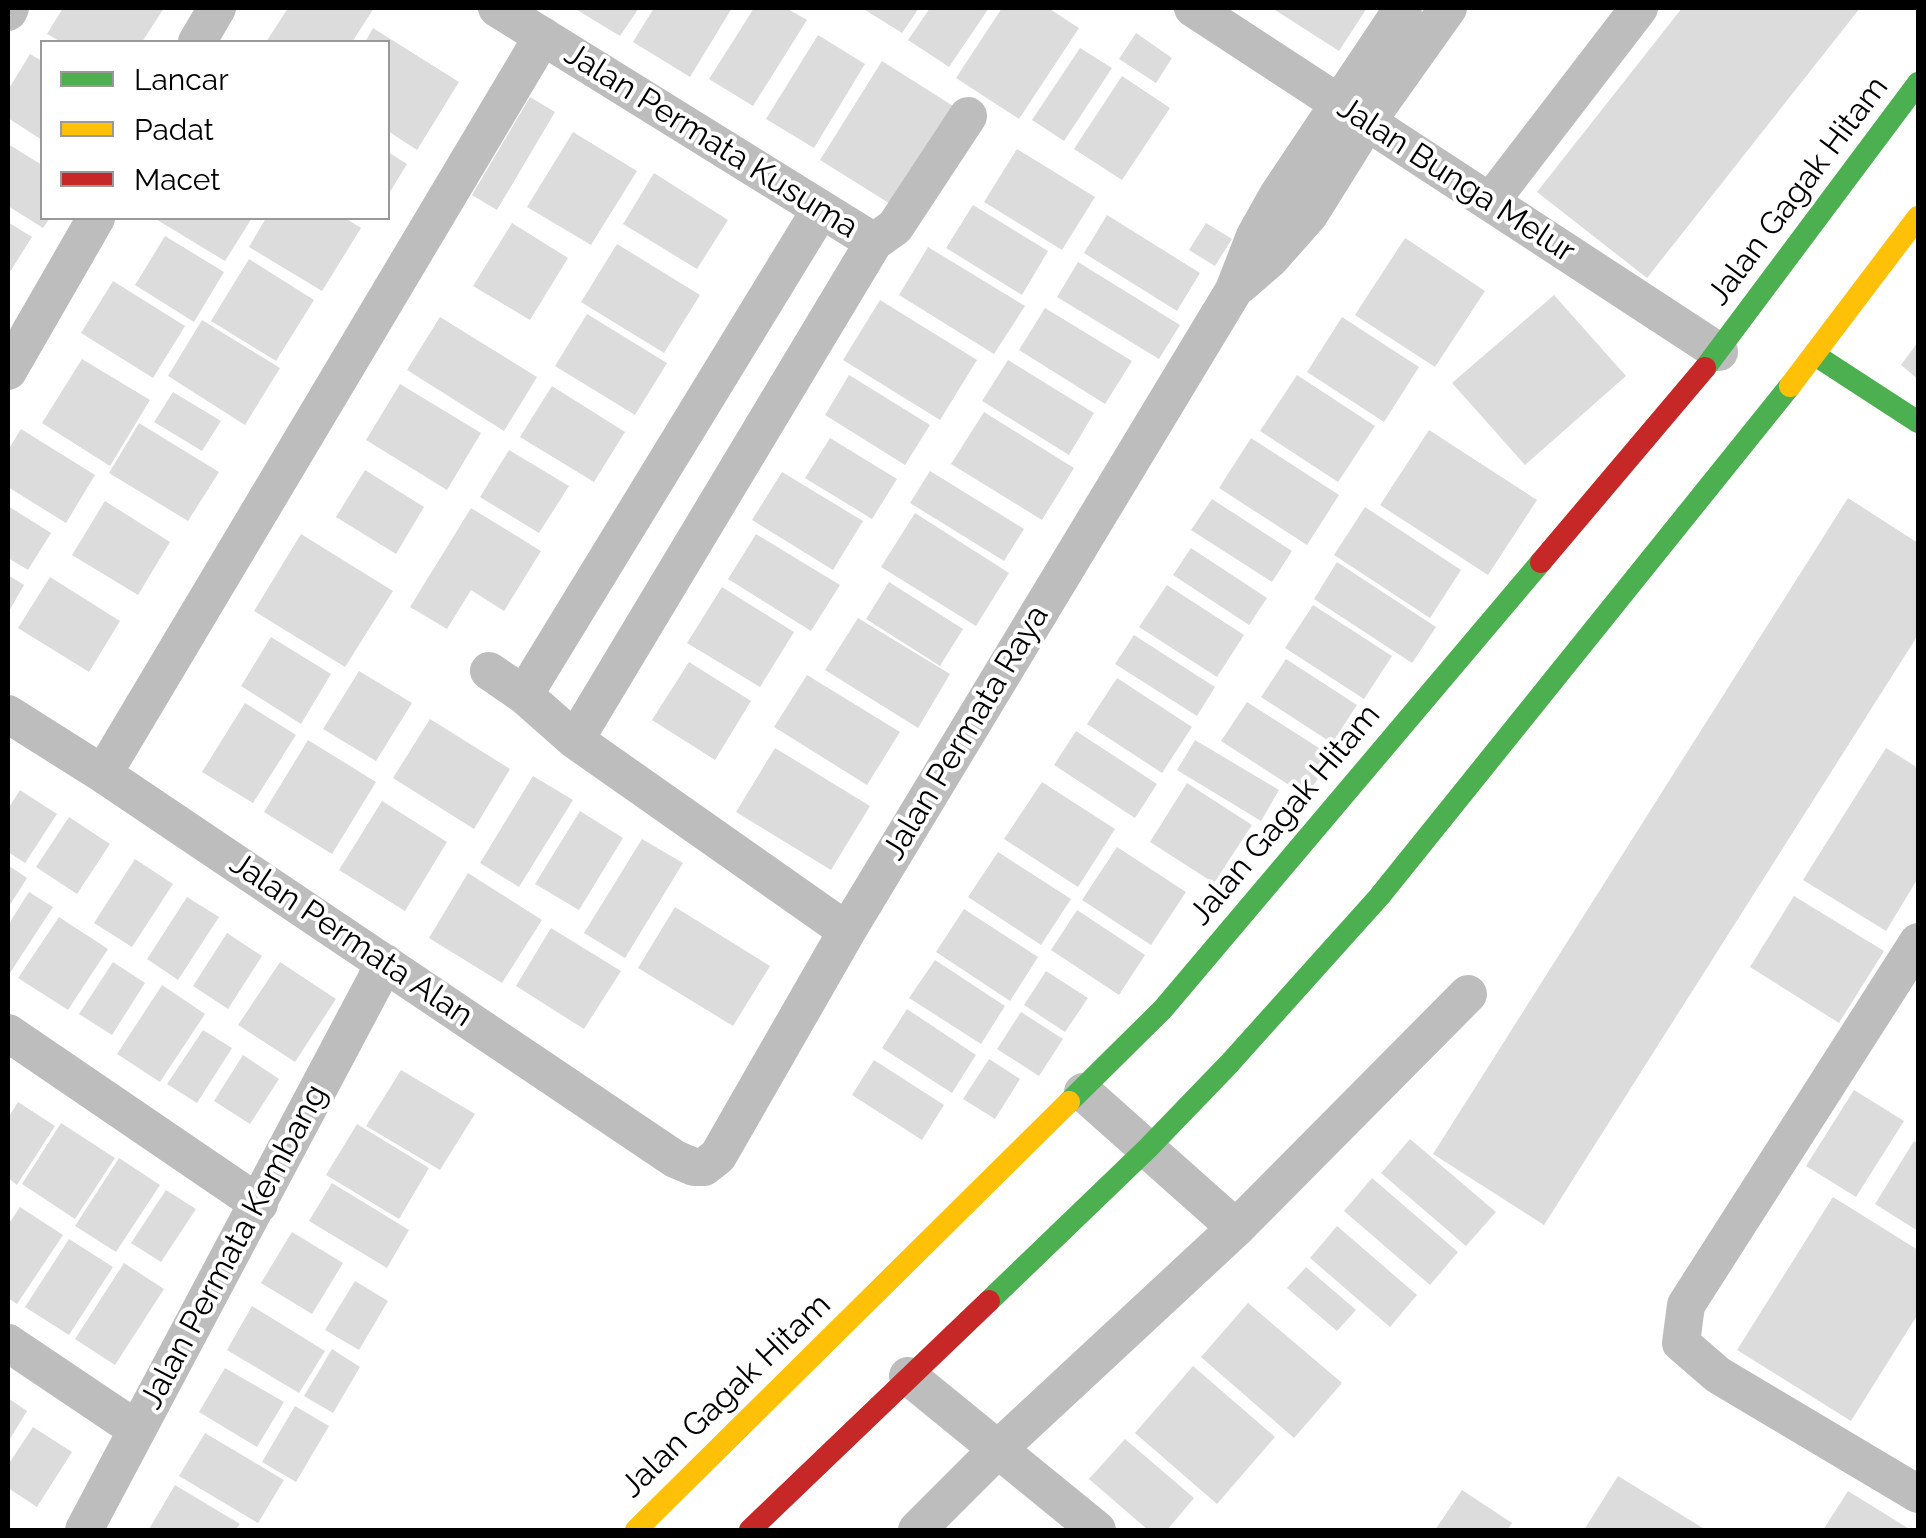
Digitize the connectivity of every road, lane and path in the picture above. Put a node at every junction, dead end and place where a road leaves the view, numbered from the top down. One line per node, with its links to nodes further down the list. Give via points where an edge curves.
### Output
1 (217, 8): 8 (street)
2 (497, 8): 7 (street, Jalan Permata Kusuma)
3 (1193, 8): 10 (street, Jalan Bunga Melur)
4 (1403, 8): 10 (street, Jalan Permata Raya)
5 (1448, 8): 10 (street, Jalan Permata Raya)
6 (1639, 8): 12 (street)
7 (544, 36): 13 (street, Jalan Permata Kusuma); 25 (street)
8 (198, 40)
9 (1918, 83): 17 (main road, Jalan Gagak Hitam)
10 (1353, 113): 12 (street, Jalan Bunga Melur); 26 (street, Jalan Permata Raya, via 1262,222 1234,290)
11 (968, 116): 16 (street, via 894,228)
12 (1490, 202): 17 (street, Jalan Bunga Melur)
13 (820, 209): 16 (street, Jalan Permata Kusuma); 22 (street)
14 (1918, 217): 18 (main road)
15 (95, 220): 19 (street)
16 (874, 242): 24 (street)
17 (1719, 352): 31 (main road, Jalan Gagak Hitam, via 1163,1009)
18 (1815, 355): 20 (main road); 32 (main road, via 1379,896)
19 (8, 371)
20 (1918, 422)
21 (489, 672): 22 (street)
22 (524, 695): 24 (street)
23 (8, 714): 25 (street, Jalan Permata Alan)
24 (576, 740): 26 (street)
25 (103, 774): 28 (street, Jalan Permata Alan)
26 (847, 931): 33 (street, Jalan Permata Raya, via 718,1156)
27 (1918, 942): 40 (street, via 1686,1305 1682,1343 1718,1375)
28 (385, 963): 33 (street, Jalan Permata Alan); 34 (street, Jalan Permata Kembang)
29 (1468, 994): 35 (street)
30 (8, 1033): 34 (street)
31 (1082, 1092): 32 (street); 42 (main road, Jalan Gagak Hitam)
32 (1148, 1148): 35 (street); 37 (main road)
33 (694, 1167)
34 (259, 1204): 38 (street, Jalan Permata Kembang)
35 (1236, 1228): 39 (street)
36 (8, 1343): 38 (street)
37 (908, 1376): 39 (street); 43 (main road)
38 (136, 1430): 41 (street, Jalan Permata Kembang)
39 (998, 1450): 44 (street); 45 (street)
40 (1918, 1494)
41 (84, 1530)
42 (636, 1530)
43 (750, 1530)
44 (917, 1530)
45 (1097, 1530)

